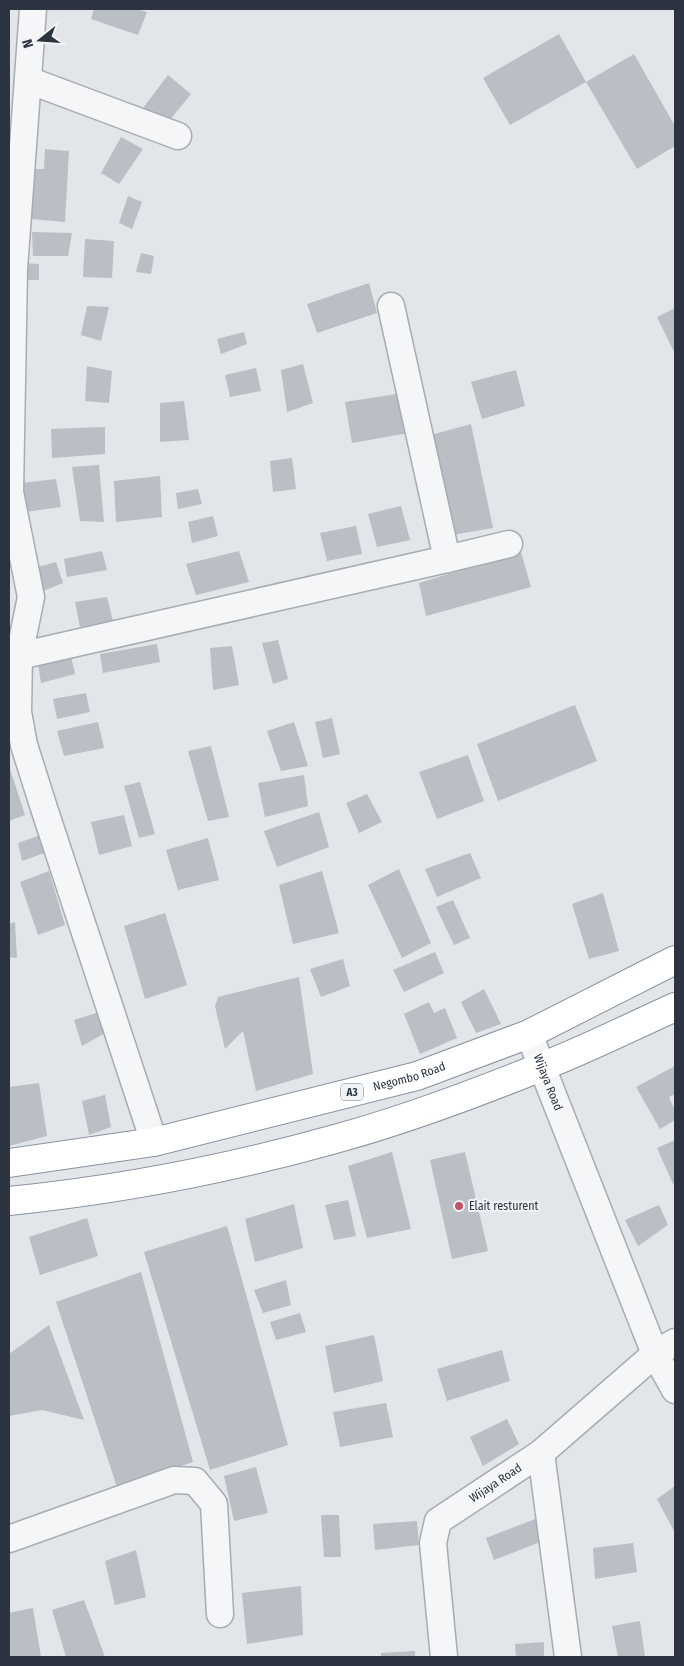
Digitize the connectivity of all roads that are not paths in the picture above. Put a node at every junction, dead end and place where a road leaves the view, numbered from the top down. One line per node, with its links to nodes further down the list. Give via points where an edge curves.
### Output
1 (24, 21): 2 (street)
2 (28, 80): 3 (street); 4 (street)
3 (178, 136)
4 (11, 269): 8 (street, via 10,492 31,597)
5 (391, 306): 7 (street)
6 (509, 544): 7 (street)
7 (448, 559): 8 (street)
8 (19, 656): 9 (street)
9 (13, 715): 14 (street)
10 (675, 960): 12 (highway, Negombo Road / A3)
11 (675, 1007): 13 (highway)
12 (529, 1034): 13 (street, Wijaya Road); 14 (highway, Negombo Road / A3, via 417,1076)
13 (542, 1067): 16 (highway, via 410,1116 259,1159 164,1180); 17 (street, Wijaya Road)
14 (154, 1142): 15 (highway, Negombo Road / A3)
15 (9, 1163)
16 (9, 1201)
17 (665, 1348): 18 (street, Wijaya Road); 19 (street, Wijaya Road)
18 (675, 1390)
19 (541, 1453): 22 (street, Wijaya Road, via 438,1522 433,1543); 23 (street)
20 (9, 1539): 21 (street, via 174,1480 195,1481 214,1504)
21 (220, 1614)
22 (444, 1657)
23 (568, 1657)

